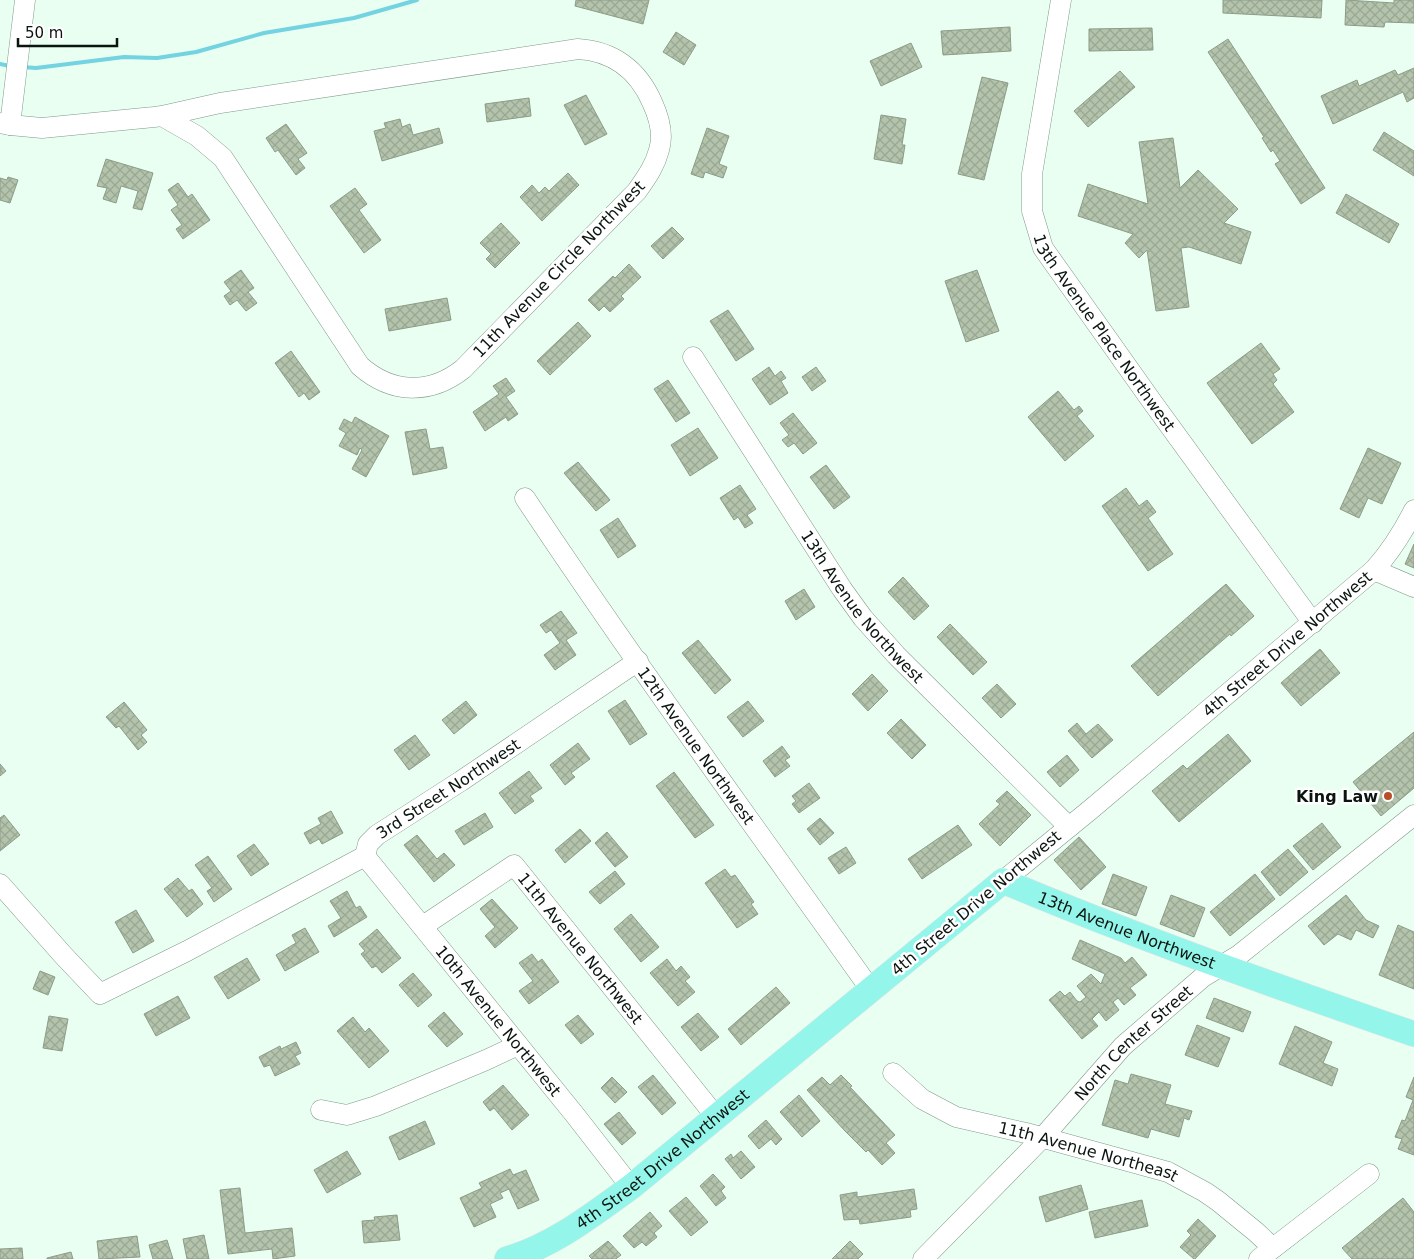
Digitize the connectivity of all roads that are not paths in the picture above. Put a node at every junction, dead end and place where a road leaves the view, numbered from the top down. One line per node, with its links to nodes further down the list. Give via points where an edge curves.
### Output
1 (25, 0): 4 (street)
2 (1061, 0): 10 (street, 13th Avenue Place Northwest, via 1032,174 1032,212 1043,248)
3 (162, 116): 3 (street, 11th Avenue Circle Northwest, via 220,103 578,48 614,58 630,68 642,83 657,113 661,143 654,165 637,191 463,369 444,382 411,388 388,384 360,366 223,158 197,136); 4 (street, 11th Avenue Circle Northwest, via 42,128)
4 (5, 124)
5 (693, 357): 13 (street, 13th Avenue Northwest, via 863,618)
6 (525, 498): 11 (street, 12th Avenue Northwest)
7 (1414, 510): 8 (street, 4th Street Drive Northwest, via 1399,538)
8 (1374, 570): 9 (street); 10 (street, 4th Street Drive Northwest)
9 (1414, 587)
10 (1312, 623): 13 (street, 4th Street Drive Northwest)
11 (638, 662): 14 (street, 3rd Street Northwest, via 377,835 368,844); 19 (street, 12th Avenue Northwest)
12 (1414, 815): 18 (street, North Center Street)
13 (1069, 827): 15 (street, 4th Street Drive Northwest)
14 (365, 856): 16 (street, 3rd Street Northwest, via 100,994); 17 (street, 10th Avenue Northwest)
15 (1003, 881): 18 (main road, 13th Avenue Northwest); 19 (main road, 4th Street Drive Northwest)
16 (0, 884)
17 (423, 926): 21 (street, 10th Avenue Northwest); 24 (street, 11th Avenue Northwest, via 514,865)
18 (1222, 966): 20 (main road, 13th Avenue Northwest); 25 (street, North Center Street, via 1203,977 1123,1046)
19 (871, 990): 24 (main road, 4th Street Drive Northwest)
20 (1414, 1034)
21 (518, 1044): 23 (street, via 376,1106 347,1115); 27 (street, 10th Avenue Northwest)
22 (893, 1073): 25 (street, 11th Avenue Northeast, via 922,1099 956,1117)
23 (321, 1110)
24 (717, 1118): 27 (main road, 4th Street Drive Northwest)
25 (1043, 1137): 28 (street, 11th Avenue Northeast, via 1174,1176 1205,1192 1256,1232); 30 (street, North Center Street)
26 (1369, 1174): 28 (street)
27 (631, 1188): 29 (main road, 4th Street Drive Northwest, via 576,1227 531,1251)
28 (1266, 1254)
29 (507, 1259)
30 (923, 1259)

